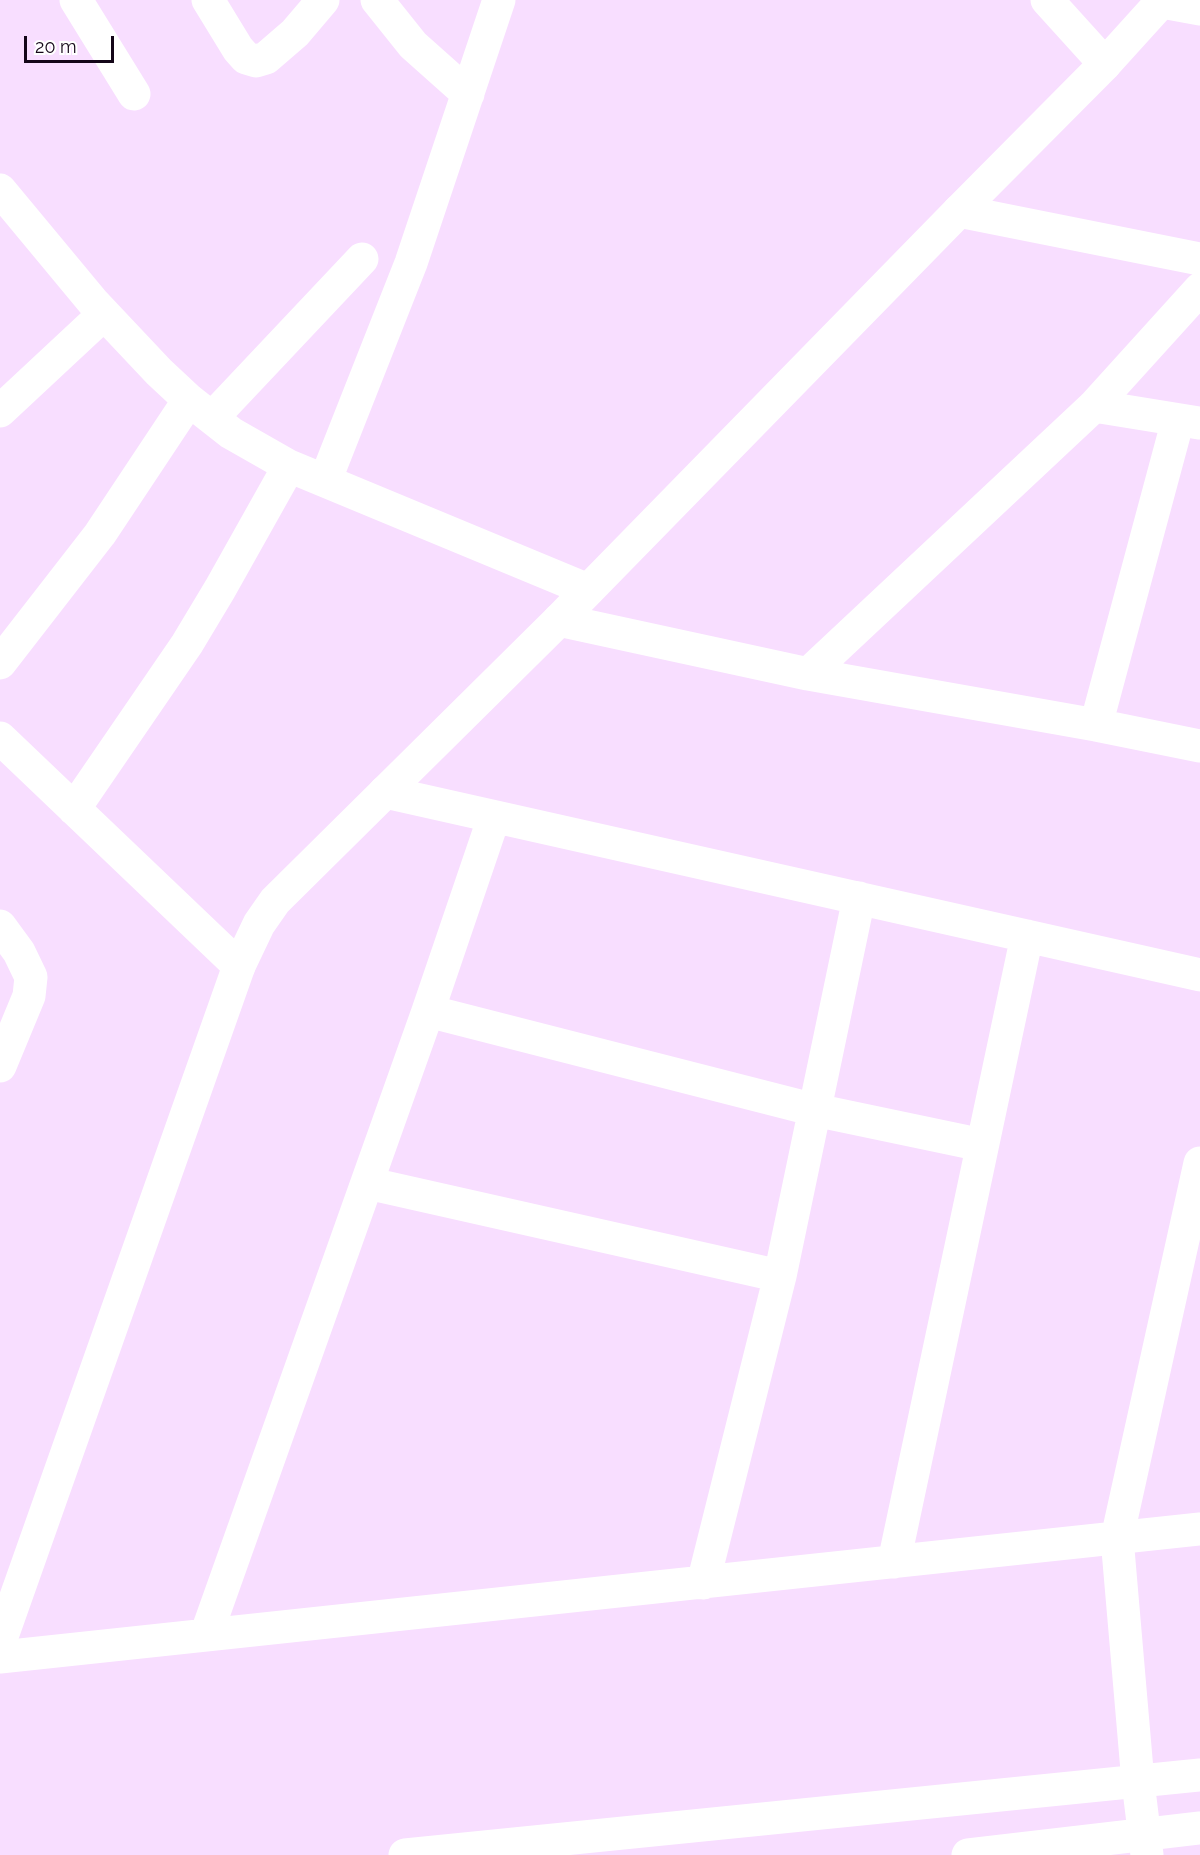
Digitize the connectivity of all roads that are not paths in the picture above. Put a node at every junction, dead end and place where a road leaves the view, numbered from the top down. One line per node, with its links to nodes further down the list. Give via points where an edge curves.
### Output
1 (76, 0): 10 (street)
2 (208, 0): 3 (street, via 237,49 256,61 266,58 295,33)
3 (323, 0)
4 (377, 0): 11 (street, via 413,45)
5 (499, 0): 11 (street)
6 (1047, 0): 9 (street)
7 (1162, 1): 8 (street); 9 (street)
8 (1200, 9)
9 (1105, 64): 13 (street)
10 (134, 94)
11 (468, 94): 23 (street, via 411,263)
12 (5, 208): 17 (street)
13 (958, 211): 15 (street); 24 (street)
14 (362, 259): 19 (street)
15 (1200, 260)
16 (1200, 289): 18 (street)
17 (104, 314): 19 (street); 20 (street)
18 (1094, 405): 21 (street); 27 (street)
19 (200, 409): 22 (street, via 231,433); 26 (street)
20 (0, 411)
21 (1189, 422): 28 (street)
22 (289, 466): 23 (street); 32 (street, via 187,644)
23 (325, 481): 24 (street)
24 (588, 590): 25 (street)
25 (559, 620): 27 (street); 31 (street)
26 (0, 663)
27 (808, 674): 28 (street)
28 (1096, 725): 30 (street)
29 (0, 738): 32 (street)
30 (1200, 746)
31 (385, 792): 33 (street); 37 (street, via 275,901)
32 (74, 809): 37 (street)
33 (494, 817): 34 (street); 39 (street)
34 (859, 898): 36 (street); 41 (street)
35 (0, 926): 40 (street, via 31,977 29,996)
36 (1027, 936): 38 (street); 42 (street)
37 (239, 966): 51 (street)
38 (1200, 975)
39 (429, 1011): 41 (street); 44 (street)
40 (0, 1066)
41 (815, 1110): 42 (street); 45 (street)
42 (982, 1145): 48 (street)
43 (1200, 1163): 47 (street)
44 (366, 1183): 45 (street); 50 (street)
45 (780, 1276): 49 (street)
46 (1200, 1529): 47 (street)
47 (1117, 1538): 48 (street); 54 (street)
48 (894, 1562): 49 (street)
49 (703, 1582): 50 (street)
50 (206, 1635): 52 (street)
51 (0, 1642)
52 (0, 1658)
53 (1200, 1775): 54 (street)
54 (1138, 1782): 56 (street); 57 (street)
55 (1200, 1828): 56 (street)
56 (1146, 1844): 58 (street)
57 (405, 1855)
58 (968, 1855)

